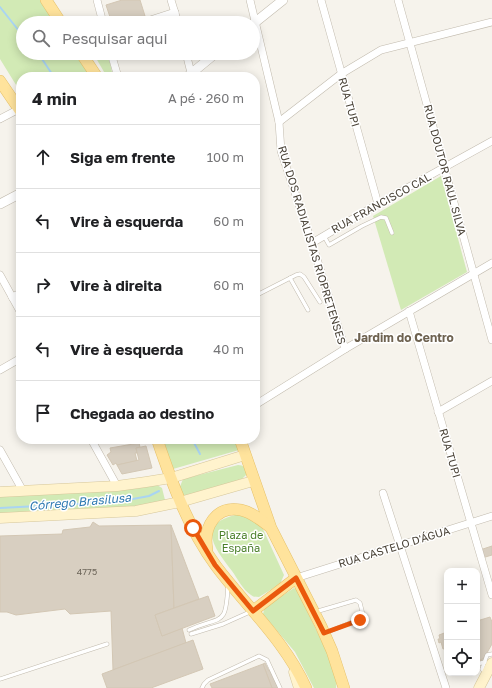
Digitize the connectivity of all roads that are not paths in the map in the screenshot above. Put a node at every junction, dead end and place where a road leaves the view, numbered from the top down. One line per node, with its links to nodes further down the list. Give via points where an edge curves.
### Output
1 (46, 0): 9 (main road)
2 (97, 0): 10 (street)
3 (171, 0): 8 (street)
4 (250, 0): 13 (street, RUA DOS RADIALISTAS RIOPRETENSES)
5 (283, 0): 14 (street)
6 (321, 0): 26 (street, RUA TUPI)
7 (398, 0): 16 (street, RUA DOUTOR RAUL SILVA)
8 (175, 12): 11 (street); 12 (street)
9 (56, 16)
10 (101, 16)
11 (163, 16)
12 (176, 16)
13 (253, 16)
14 (260, 18)
15 (492, 22): 16 (street)
16 (410, 42): 26 (street, via 381,50); 33 (street, RUA DOUTOR RAUL SILVA)
17 (260, 47): 31 (street, RUA DOS RADIALISTAS RIOPRETENSES)
18 (86, 60): 22 (main road)
19 (114, 60): 23 (street)
20 (187, 60): 24 (street)
21 (208, 60): 25 (street)
22 (94, 72)
23 (117, 72)
24 (189, 72)
25 (195, 72)
26 (341, 74): 31 (street); 36 (street, RUA TUPI)
27 (0, 80): 28 (main road)
28 (16, 105)
29 (16, 113): 30 (street)
30 (0, 119)
31 (279, 122): 39 (street, RUA DOS RADIALISTAS RIOPRETENSES, via 281,151)
32 (492, 141): 33 (street, RUA FRANCISCO CAL)
33 (444, 167): 36 (street, RUA FRANCISCO CAL); 41 (street, RUA DOUTOR RAUL SILVA)
34 (16, 196): 35 (street)
35 (0, 204)
36 (378, 204): 38 (street, RUA FRANCISCO CAL)
37 (392, 234): 38 (lane, via 386,218 382,217 329,245)
38 (324, 235): 39 (street, RUA FRANCISCO CAL)
39 (312, 243): 52 (street, RUA DOS RADIALISTAS RIOPRETENSES)
40 (492, 263): 41 (street)
41 (474, 273): 50 (street); 51 (street, RUA DOUTOR RAUL SILVA)
42 (0, 275): 46 (street)
43 (290, 278): 44 (lane); 47 (lane, via 300,274 304,276); 49 (lane)
44 (260, 293)
45 (16, 295): 46 (street)
46 (12, 297): 48 (street)
47 (320, 302)
48 (16, 304)
49 (308, 310)
50 (409, 311): 52 (street); 57 (street, RUA TUPI)
51 (492, 340)
52 (344, 349): 56 (street)
53 (16, 361): 54 (street)
54 (0, 370)
55 (492, 381): 57 (street)
56 (260, 402)
57 (438, 412): 72 (street, RUA TUPI)
58 (94, 444): 65 (street)
59 (159, 444): 63 (main road)
60 (242, 444): 62 (main road)
61 (0, 450): 66 (street)
62 (245, 455): 63 (main road); 64 (main road)
63 (171, 478): 65 (main road); 69 (main road)
64 (254, 481): 69 (main road); 73 (main road)
65 (117, 486): 66 (main road)
66 (23, 491): 67 (main road)
67 (0, 492)
68 (383, 493): 74 (street)
69 (180, 502): 71 (main road, via 129,512); 75 (main road)
70 (492, 516): 72 (street, RUA CASTELO D'ÁGUA)
71 (0, 518)
72 (471, 523): 74 (street, RUA CASTELO D'ÁGUA); 80 (street, RUA TUPI)
73 (271, 528): 75 (main road, via 244,511 232,510 221,513 212,520 206,531); 76 (main road)
74 (400, 545): 77 (street, RUA CASTELO D'ÁGUA); 94 (street)
75 (208, 552): 78 (main road)
76 (290, 566): 77 (main road); 79 (main road)
77 (296, 578): 79 (main road); 82 (main road)
78 (228, 580): 81 (main road); 81 (lane, via 225,615 190,632 223,624)
79 (283, 588): 81 (main road)
80 (492, 595)
81 (253, 611): 86 (main road)
82 (314, 612): 83 (main road); 83 (lane, via 356,600 360,603 363,615 360,620)
83 (324, 633): 89 (main road)
84 (107, 644): 88 (lane)
85 (492, 654): 87 (lane, via 487,654)
86 (291, 660): 92 (main road); 93 (main road)
87 (486, 662): 95 (main road, via 486,673)
88 (0, 678)
89 (342, 686)
90 (202, 688): 91 (lane, via 208,680 259,656 267,660)
91 (280, 688)
92 (299, 688)
93 (306, 688)
94 (446, 688)
95 (479, 688)

